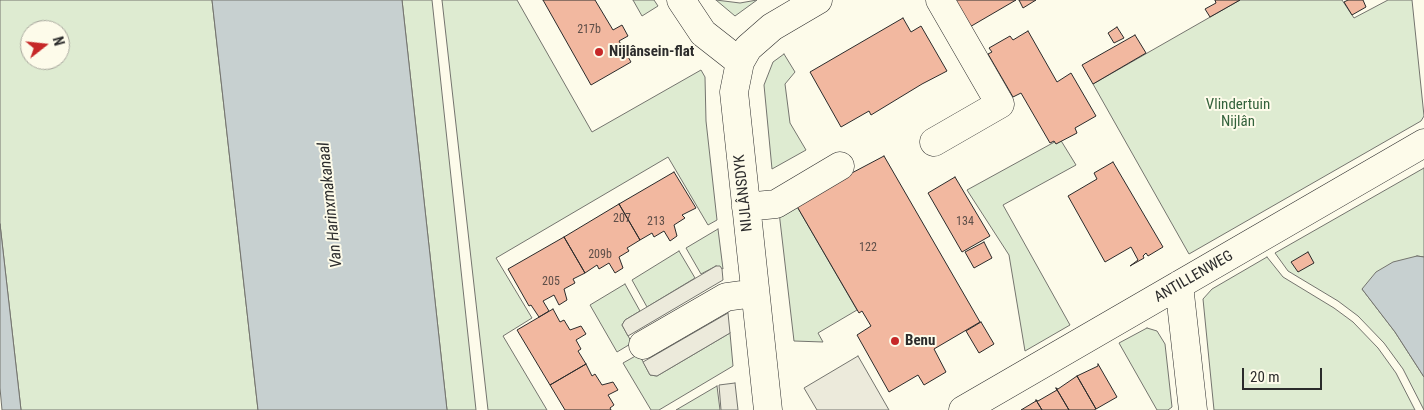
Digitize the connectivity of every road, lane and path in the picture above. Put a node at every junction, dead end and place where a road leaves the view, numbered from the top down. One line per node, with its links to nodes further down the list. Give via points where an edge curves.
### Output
1 (681, 0): 4 (street, via 703,33)
2 (818, 0): 4 (street, via 759,36)
3 (940, 0): 5 (street, via 1000,104)
4 (740, 62): 8 (street, NIJLÂNSDYK, via 734,92)
5 (934, 142)
6 (1424, 143): 9 (street, ANTILLENWEG)
7 (840, 166): 8 (street, via 776,204)
8 (746, 208): 10 (street, NIJLÂNSDYK)
9 (1179, 286): 12 (street, ANTILLENWEG); 14 (street)
10 (755, 293): 11 (street, via 726,297); 13 (street, NIJLÂNSDYK)
11 (643, 345)
12 (968, 409)
13 (768, 410)
14 (1193, 410)

